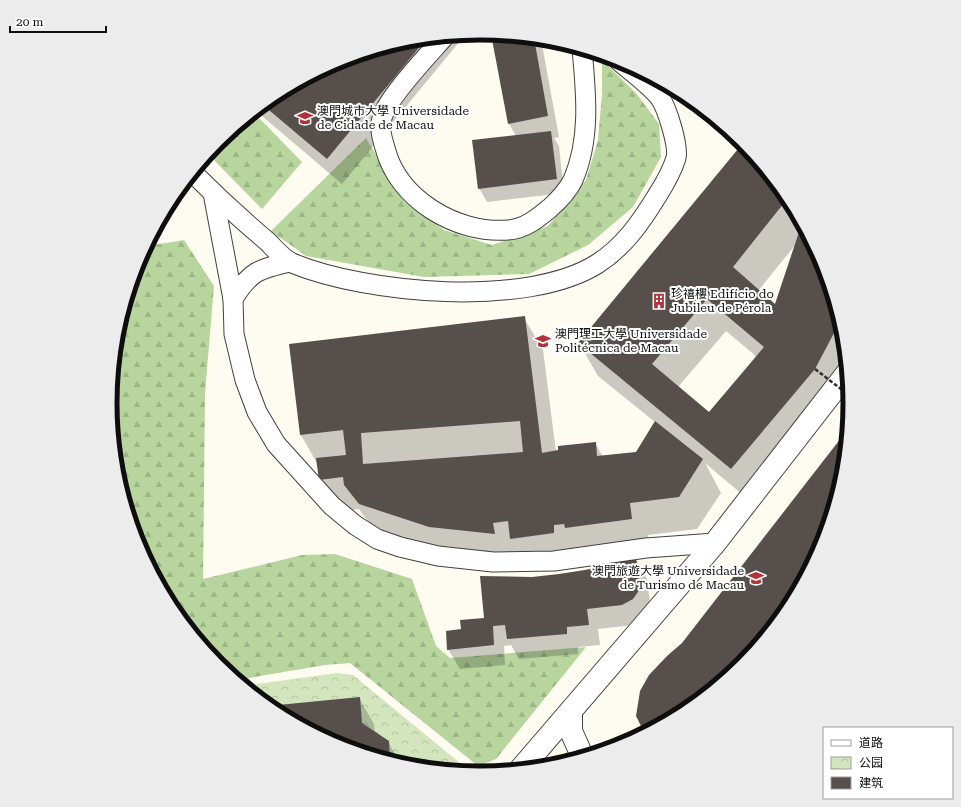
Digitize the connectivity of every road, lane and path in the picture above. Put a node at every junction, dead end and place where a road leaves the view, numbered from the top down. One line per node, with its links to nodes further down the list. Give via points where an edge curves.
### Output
1 (439, 42): 2 (lane, via 390,101 382,118 381,133 387,158 406,188 424,205 472,228 509,230 533,222 562,198 573,180 582,150 587,102)
2 (583, 54)
3 (633, 74): 6 (lane, via 659,97 670,118 676,156 663,187 643,219 625,242 598,264 568,278 515,290 455,292 358,282)
4 (197, 177): 5 (lane)
5 (213, 193): 6 (lane); 7 (lane)
6 (290, 262): 7 (lane, via 264,268 244,281)
7 (233, 299): 11 (lane, via 234,334 245,380 257,412 268,431 276,444 332,506 377,539 438,556 493,562 554,562 646,548)
8 (815, 369): 10 (path, bridge)
9 (843, 379): 11 (street)
10 (843, 391)
11 (715, 543): 12 (street)
12 (570, 712): 13 (street, via 571,731); 14 (street)
13 (582, 753)
14 (525, 764)

